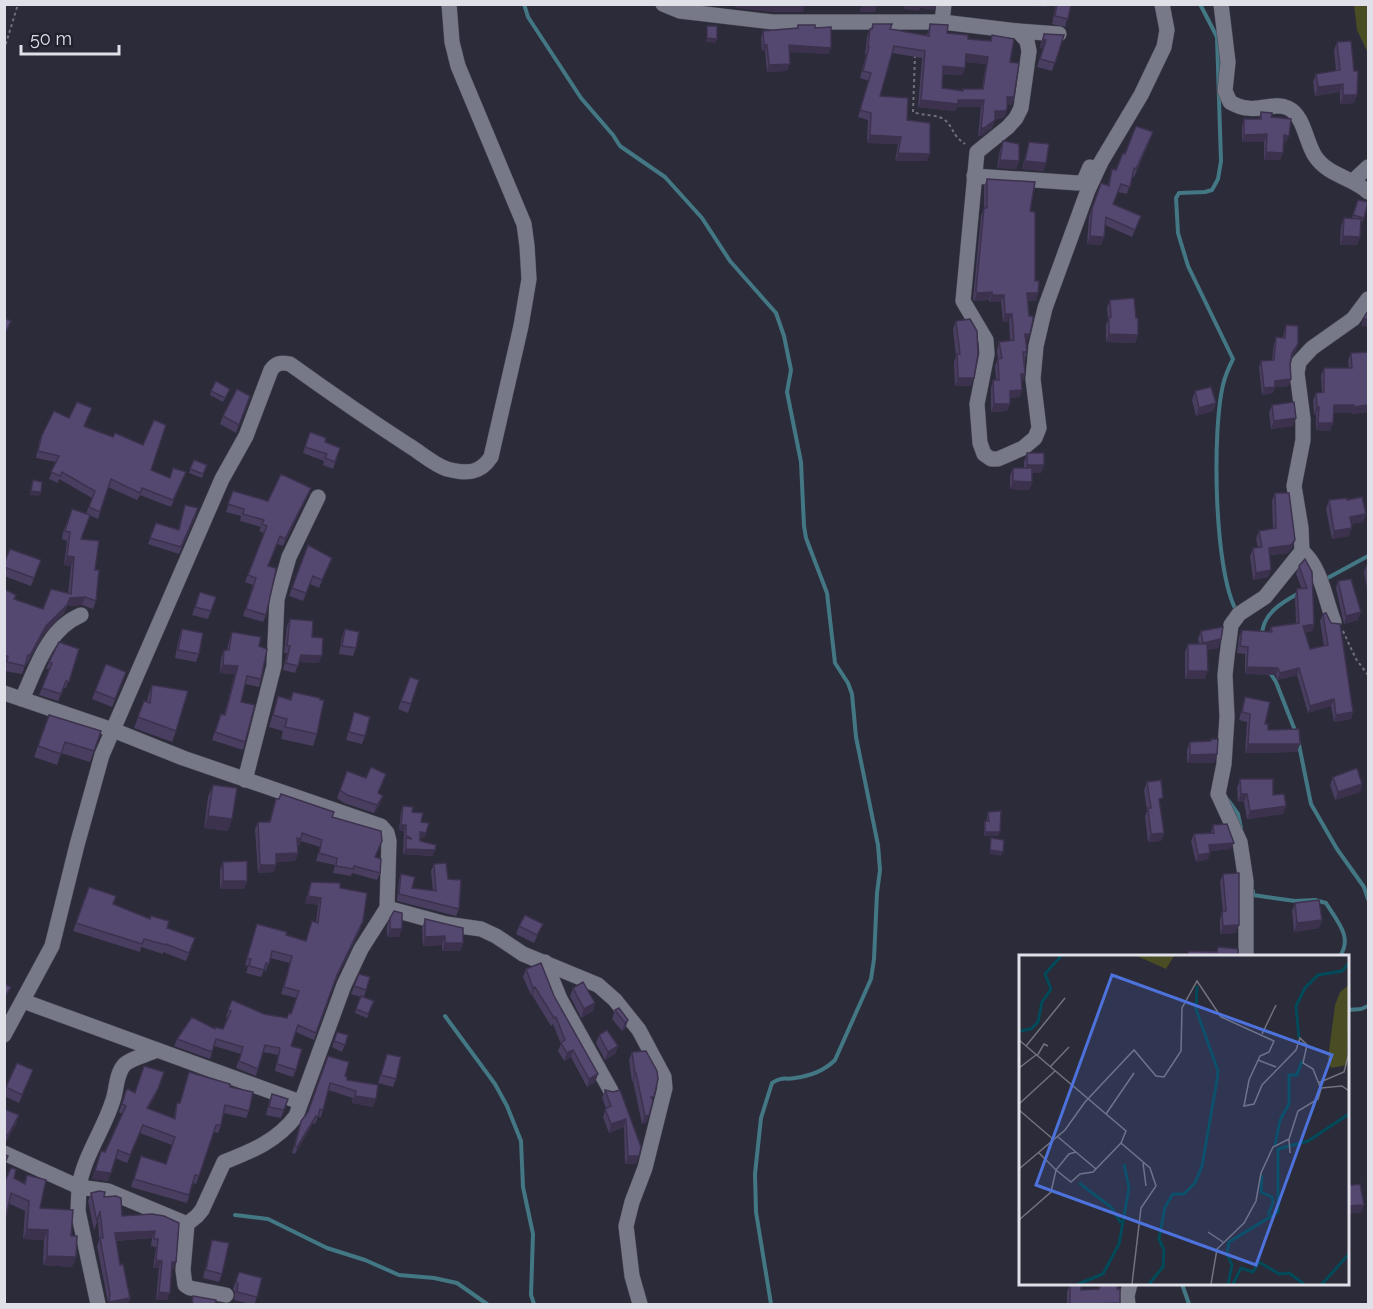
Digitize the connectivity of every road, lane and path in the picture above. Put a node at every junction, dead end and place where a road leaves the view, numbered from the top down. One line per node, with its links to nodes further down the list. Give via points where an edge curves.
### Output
1 (18, 4): 11 (path)
2 (449, 4): 26 (street, via 458,66 524,224 527,246 529,279 521,326 491,457 475,471 444,468 290,364 274,365 246,436 222,479)
3 (663, 4): 7 (street, via 680,11 773,22)
4 (944, 4): 7 (street)
5 (1162, 4): 13 (street, via 1167,30 1164,47)
6 (1221, 4): 16 (street, via 1228,62 1225,91 1230,102 1247,109 1286,107 1295,112 1314,156 1331,172)
7 (942, 22): 8 (street)
8 (1018, 31): 9 (street); 12 (street, via 1027,41 1029,51 1021,108 1008,127)
9 (1059, 34)
10 (916, 46): 12 (path, via 913,112 946,121 955,137)
11 (4, 50)
12 (977, 152): 15 (street)
13 (1101, 162): 15 (street, via 1092,164 1084,181 1078,183); 15 (street, via 1045,308 1036,346 1033,379 1039,428 1035,438 1023,448 998,459 984,454 980,443 977,404 986,340 963,302)
14 (1368, 167): 16 (street)
15 (974, 176)
16 (1353, 181): 17 (street)
17 (1368, 192)
18 (1368, 299): 20 (street, via 1353,319 1299,362 1303,440 1294,486)
19 (318, 498): 27 (street, via 289,557 277,599 274,666)
20 (1302, 551): 22 (street, via 1311,558); 29 (street, via 1265,597 1239,614 1231,625 1225,675 1224,764 1218,794 1240,842 1246,881)
21 (81, 615): 25 (street, via 64,623 48,644)
22 (1334, 622): 23 (path, via 1347,636)
23 (1368, 675)
24 (4, 693): 25 (street)
25 (22, 699): 26 (street)
26 (113, 730): 27 (street); 31 (street, via 102,755 52,946)
27 (245, 780): 28 (street, via 381,826 389,841)
28 (387, 908): 30 (street, via 481,929); 35 (street, via 344,985)
29 (1246, 955)
30 (545, 962): 34 (street, via 560,999); 42 (street, via 598,985 615,1000 639,1030 664,1077 665,1088 648,1157 626,1226)
31 (23, 1001): 32 (street); 33 (street)
32 (6, 1029)
33 (155, 1051): 35 (street); 37 (street, via 126,1063 120,1071 104,1124 82,1169)
34 (611, 1091)
35 (300, 1102): 38 (street, via 296,1116 278,1135 256,1150 224,1162 202,1210)
36 (4, 1153): 37 (street)
37 (79, 1187): 38 (street, via 108,1191); 41 (street, via 78,1211)
38 (187, 1224): 40 (street, via 185,1285)
39 (1130, 1285): 43 (street)
40 (226, 1295)
41 (98, 1305)
42 (640, 1305)
43 (1128, 1305)

